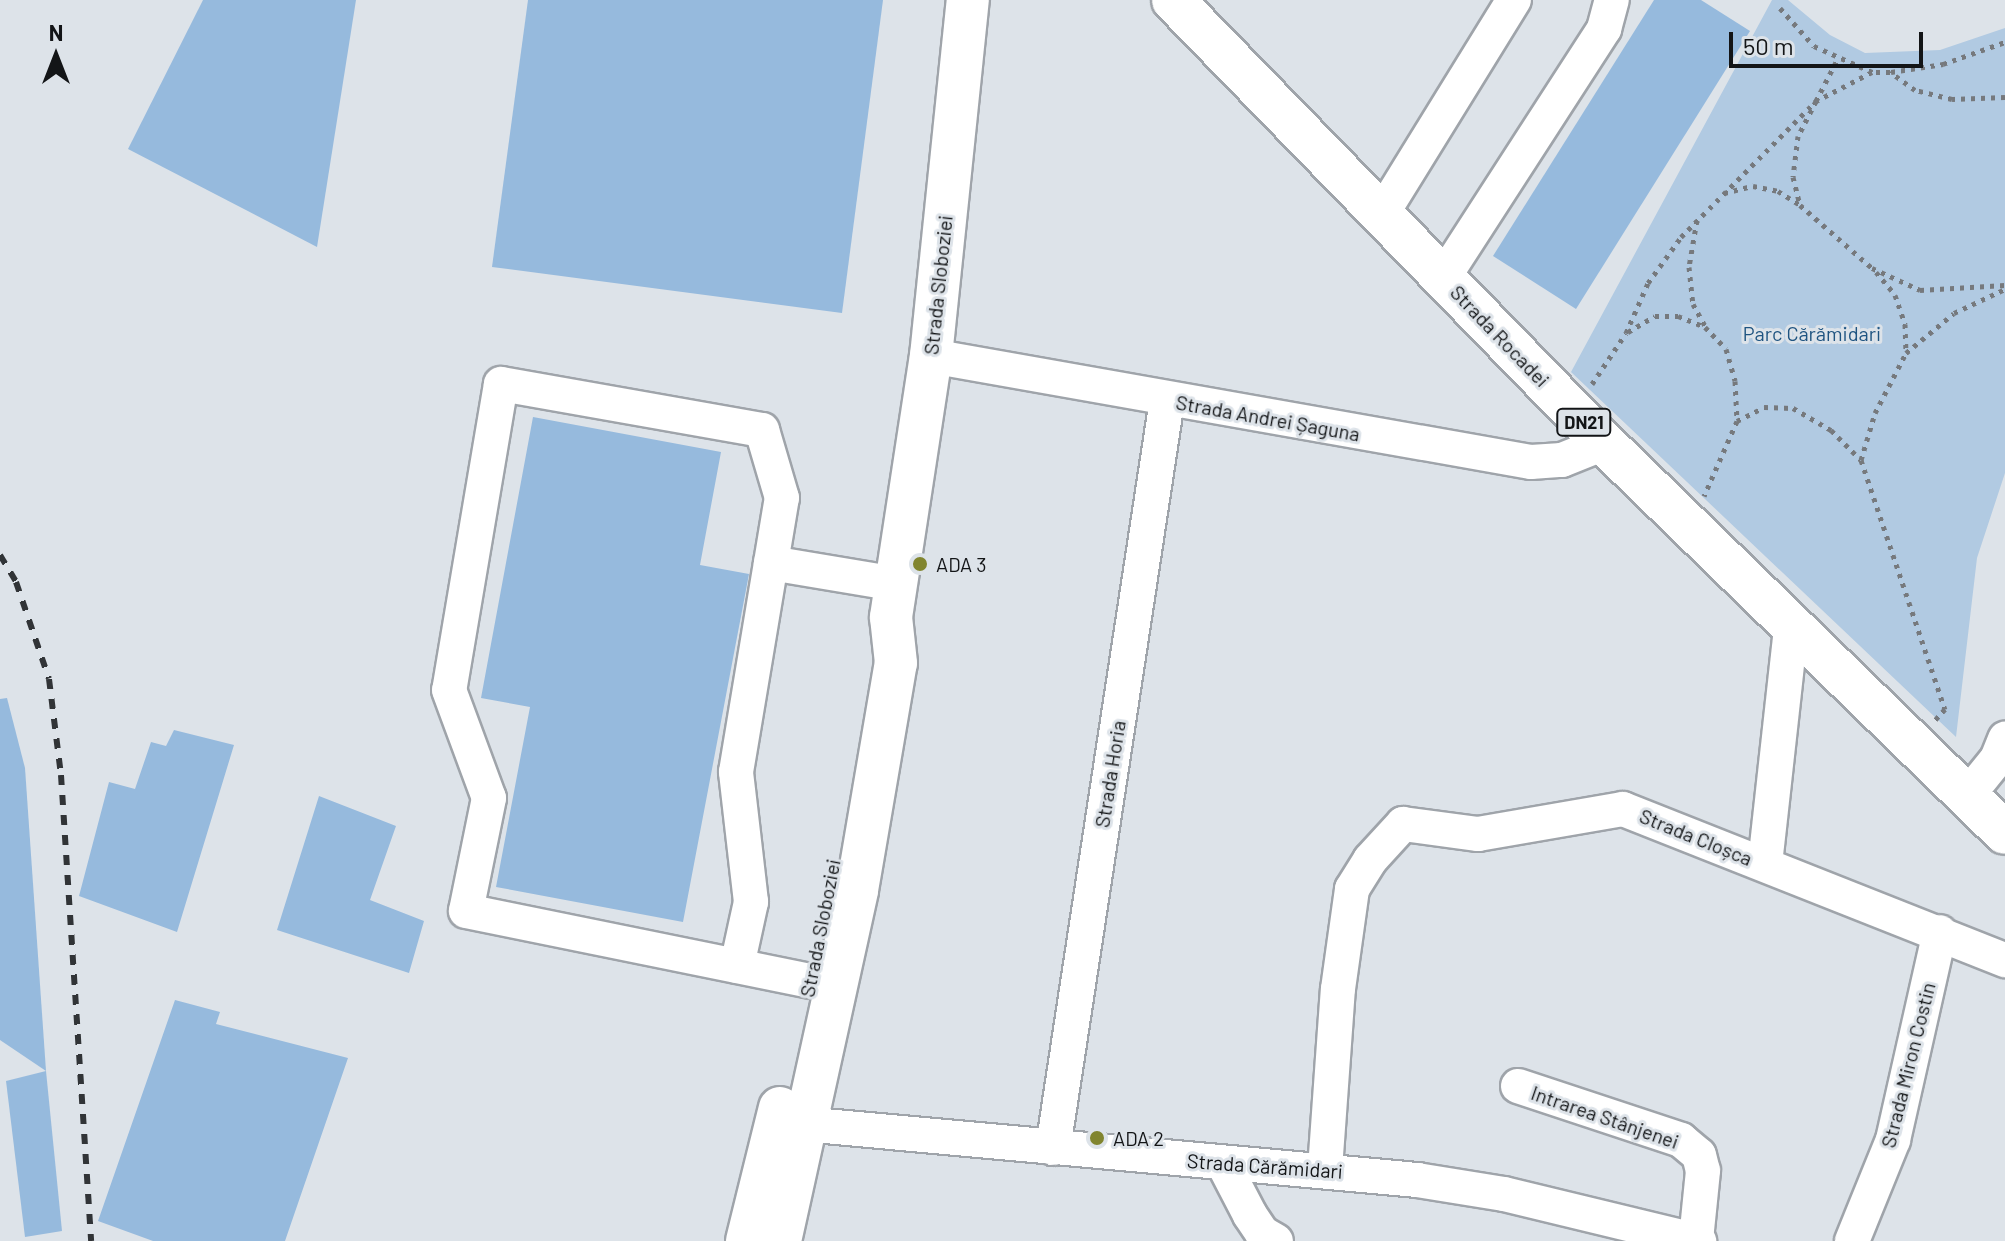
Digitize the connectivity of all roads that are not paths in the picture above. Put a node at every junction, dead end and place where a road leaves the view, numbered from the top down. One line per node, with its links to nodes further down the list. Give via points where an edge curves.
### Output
1 (968, 0): 7 (main road, Strada Sloboziei)
2 (1174, 0): 5 (main road, Strada Rocadei / DN21)
3 (1514, 0): 5 (street)
4 (1612, 0): 6 (street, via 1604,29)
5 (1381, 215): 6 (main road, Strada Rocadei / DN21)
6 (1443, 278): 9 (main road, Strada Rocadei / DN21)
7 (931, 356): 8 (street, Strada Andrei Șaguna); 11 (main road, Strada Sloboziei)
8 (1167, 400): 9 (street, Strada Andrei Șaguna, via 1531,462 1562,460); 23 (street, Strada Horia)
9 (1604, 443): 12 (main road, Strada Rocadei / DN21)
10 (771, 563): 11 (street); 19 (street, via 736,772 751,902); 19 (street, via 782,498 762,430 501,384 449,690 489,798 466,911)
11 (894, 600): 20 (main road, Strada Sloboziei, via 869,658); 22 (main road, Strada Sloboziei, via 896,663 857,890)
12 (1792, 621): 14 (main road, Strada Rocadei / DN21); 16 (street)
13 (2005, 739): 14 (street, via 1997,759)
14 (1967, 796): 15 (main road, Strada Rocadei / DN21)
15 (2005, 833)
16 (1765, 864): 17 (street, Strada Cloșca); 25 (street, Strada Cloșca, via 1623,809 1478,834 1412,822 1395,828 1352,889 1344,929)
17 (1940, 932): 18 (street, Strada Cloșca); 30 (street, Strada Miron Costin, via 1893,1140)
18 (2005, 960)
19 (737, 966): 20 (street)
20 (809, 981): 22 (main road, Strada Sloboziei)
21 (1518, 1086): 26 (street, Intrarea Stânjenei, via 1681,1140 1699,1155 1703,1171)
22 (791, 1123): 23 (street, Strada Cărămidari); 27 (main road, Strada Sloboziei); 28 (main road, Strada Sloboziei)
23 (1053, 1148): 24 (street, Strada Cărămidari)
24 (1224, 1165): 25 (street, Strada Cărămidari); 29 (street, via 1262,1233)
25 (1325, 1169): 26 (street, Strada Cărămidari, via 1504,1194)
26 (1698, 1240)
27 (747, 1241)
28 (780, 1241)
29 (1276, 1241)
30 (1852, 1241)

